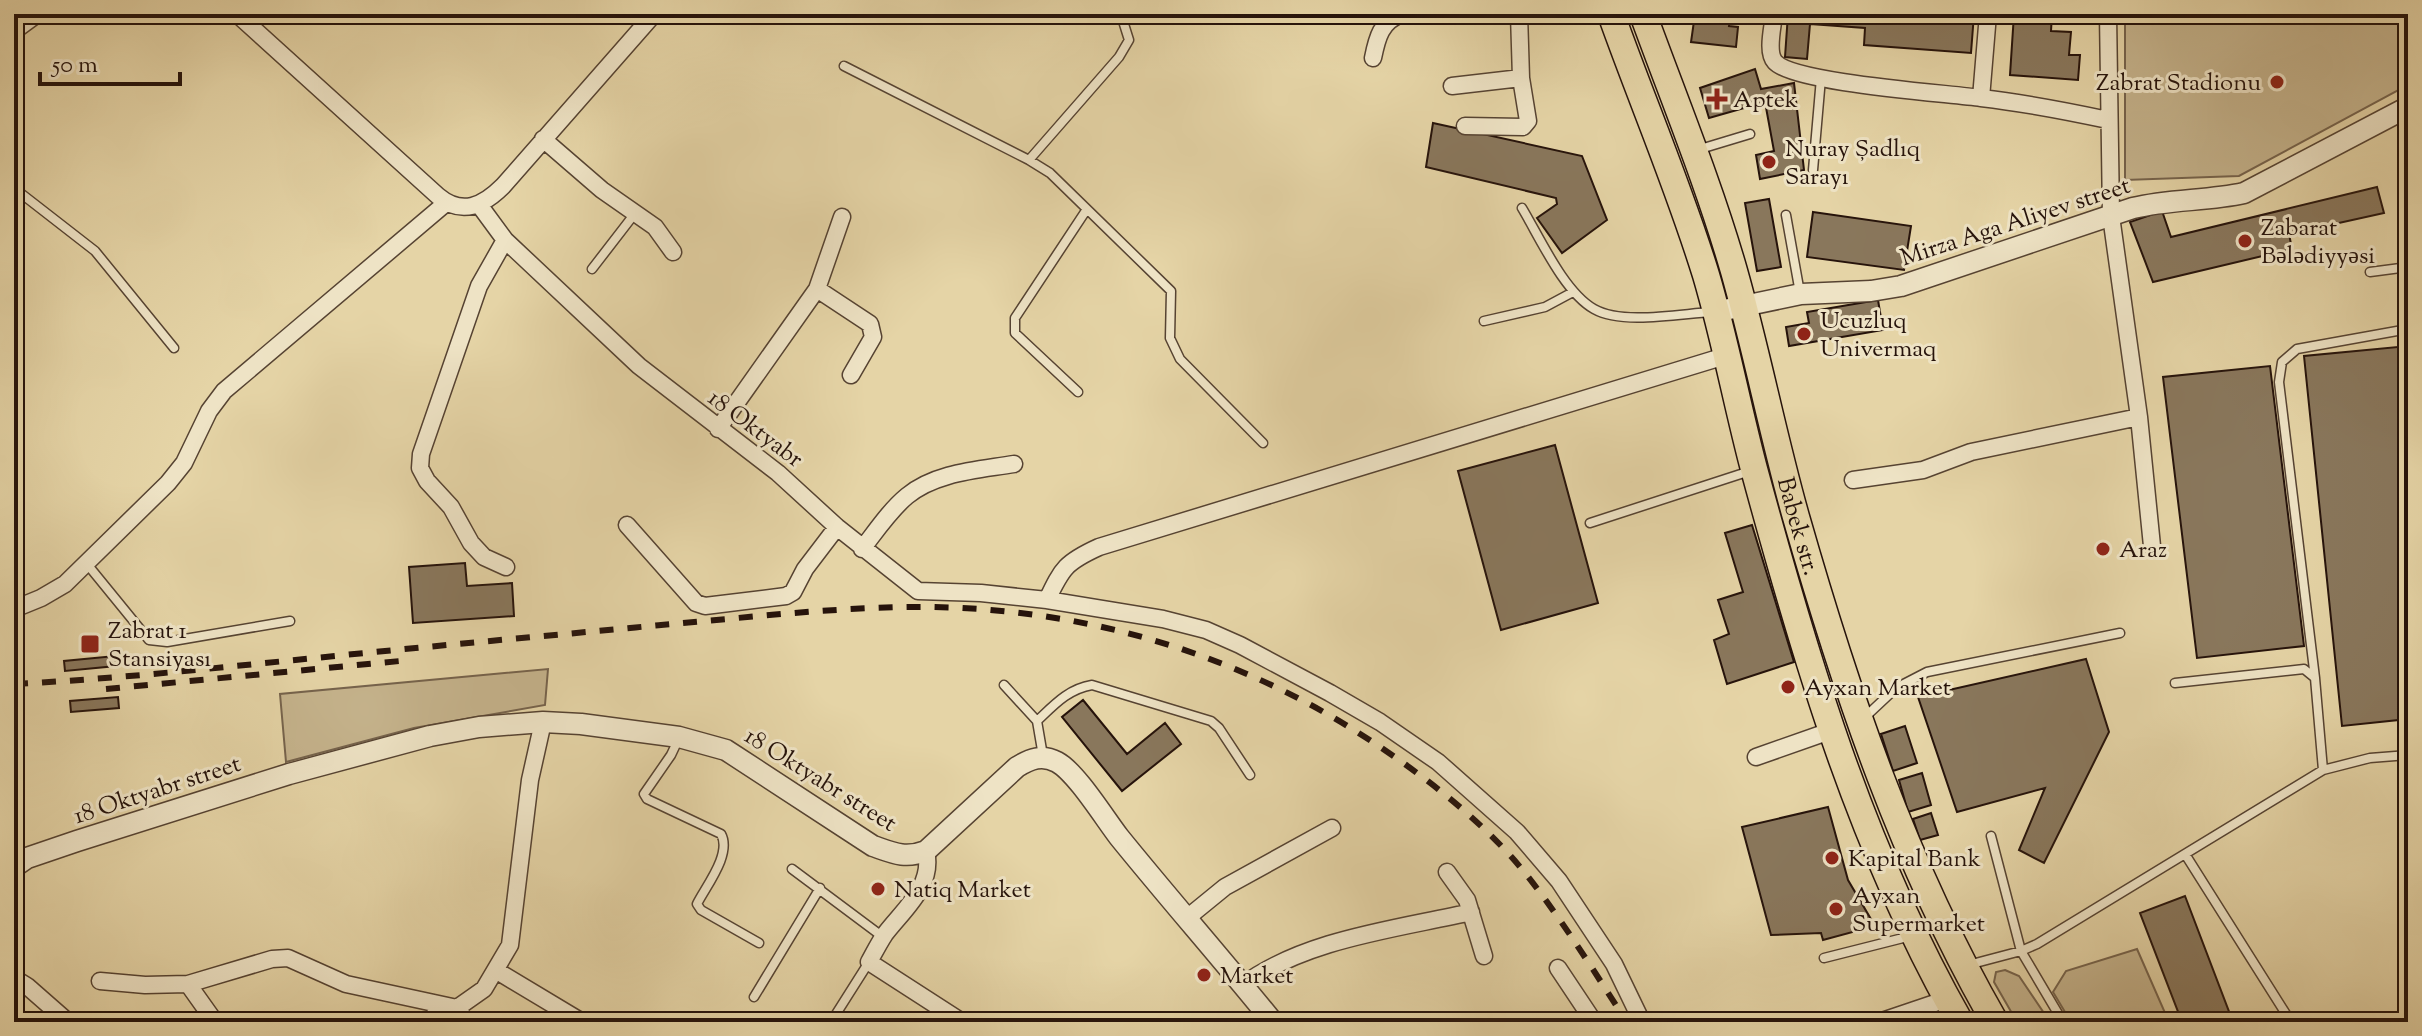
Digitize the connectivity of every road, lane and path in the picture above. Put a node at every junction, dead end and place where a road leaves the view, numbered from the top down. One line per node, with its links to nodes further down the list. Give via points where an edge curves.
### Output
1 (44, 14): 12 (lane)
2 (237, 14): 29 (street)
3 (654, 14): 24 (street)
4 (1110, 14): 26 (lane, via 1123,21 1129,40)
5 (1402, 14): 13 (street, via 1378,33)
6 (1519, 14): 15 (street)
7 (1611, 14): 46 (main road, Babek str.)
8 (1643, 14): 25 (main road, Babek str.)
9 (1774, 14): 16 (street, via 1774,62)
10 (1988, 14): 18 (street)
11 (2108, 14): 20 (street)
12 (14, 36)
13 (1373, 58)
14 (844, 66): 26 (lane)
15 (1521, 78): 17 (street); 21 (street, via 1528,121 1523,127)
16 (1821, 78): 18 (street); 27 (lane)
17 (1452, 86)
18 (1981, 98): 20 (street)
19 (2402, 110): 23 (lane); 35 (street, Mirza Aga Aliyev street, via 2244,193 2151,204)
20 (2108, 120): 35 (street)
21 (1465, 126)
22 (1750, 134): 25 (lane)
23 (2408, 136)
24 (543, 139): 30 (street); 33 (street)
25 (1692, 151): 45 (main road, Babek str.)
26 (1029, 160): 32 (lane)
27 (1813, 170)
28 (14, 188): 49 (lane, via 95,251)
29 (446, 203): 30 (street); 64 (street, via 224,391 176,473)
30 (480, 206): 37 (street, 18 Oktyabr)
31 (1522, 208): 43 (lane)
32 (1087, 209): 52 (lane, via 1015,318 1015,333); 55 (lane, via 1171,291 1170,338 1180,359)
33 (636, 212): 38 (street); 40 (lane)
34 (1786, 215): 44 (lane)
35 (2111, 216): 44 (street, Mirza Aga Aliyev street, via 1901,286); 53 (street)
36 (842, 217): 42 (street)
37 (505, 240): 54 (street, 18 Oktyabr, via 639,366); 65 (street, via 479,286 420,468 471,543 484,557)
38 (673, 252)
39 (2408, 267): 41 (lane)
40 (592, 269)
41 (2370, 272)
42 (817, 289): 51 (street, via 870,324 873,337); 54 (street)
43 (1573, 292): 46 (lane, via 1595,310 1618,315); 47 (lane, via 1545,307)
44 (1801, 294): 45 (street, Mirza Aga Aliyev street)
45 (1743, 306): 46 (street, Mirza Aga Aliyev street); 75 (main road, Babek str., via 1796,517)
46 (1715, 312): 50 (main road, Babek str.)
47 (1484, 321)
48 (2408, 329): 70 (lane, via 2297,349 2282,362 2279,382)
49 (174, 348)
50 (1725, 356): 57 (main road, Babek str.); 66 (street, via 1099,547 1063,569)
51 (851, 375)
52 (1078, 392)
53 (2139, 417): 58 (street, via 1971,452 1923,470); 62 (street)
54 (718, 429): 61 (street, 18 Oktyabr, via 778,473)
55 (1263, 443)
56 (1014, 464): 63 (street, via 926,484 907,495)
57 (1754, 470): 59 (lane); 76 (main road, Babek str.)
58 (1853, 480)
59 (1590, 523)
60 (627, 525): 61 (street, via 696,603 705,606 793,592)
61 (837, 527): 63 (street, 18 Oktyabr)
62 (2152, 546)
63 (862, 549): 66 (street, 18 Oktyabr, via 918,591)
64 (87, 564): 67 (street, via 65,584); 68 (lane, via 149,640 167,642)
65 (506, 567)
66 (1047, 600): 119 (street, 18 Oktyabr, via 1206,630 1330,693 1438,762 1517,832 1559,881 1614,964)
67 (14, 609)
68 (290, 621)
69 (2120, 633): 75 (lane, via 1927,672 1896,688)
70 (2315, 678): 71 (lane, via 2304,669); 81 (lane)
71 (2175, 683)
72 (1004, 685): 73 (lane)
73 (1037, 721): 79 (lane); 82 (lane, via 1079,687 1102,686 1211,721)
74 (543, 722): 77 (street, 18 Oktyabr street); 87 (street, 18 Oktyabr street, via 430,736 289,774); 102 (street, via 530,780 510,945)
75 (1859, 724): 100 (main road, Babek str., via 1902,835)
76 (1830, 731): 80 (street); 93 (main road, Babek str., via 1868,835)
77 (679, 737): 85 (street, 18 Oktyabr street, via 744,759 873,846 898,855); 95 (lane, via 644,794 721,834 723,852 697,904)
78 (2408, 755): 81 (lane)
79 (1043, 757): 85 (street, via 1017,767); 92 (street, via 1063,765)
80 (1756, 757)
81 (2323, 770): 86 (lane)
82 (1250, 775)
83 (1332, 828): 92 (street, via 1225,887)
84 (1991, 836): 96 (lane)
85 (926, 851): 94 (street, via 922,888)
86 (2185, 854): 96 (lane); 123 (lane)
87 (14, 866)
88 (792, 869): 90 (lane)
89 (1447, 872): 91 (street)
90 (820, 888): 94 (lane); 107 (lane)
91 (1471, 912): 97 (street); 106 (street, via 1310,950 1279,961)
92 (1187, 918): 106 (street)
93 (1915, 935): 98 (lane); 109 (main road, Babek str.)
94 (883, 937): 99 (street)
95 (759, 943)
96 (2021, 951): 100 (lane); 122 (lane)
97 (1484, 956)
98 (1824, 958)
99 (869, 962): 116 (lane); 117 (street)
100 (1963, 966): 121 (main road, Babek str.)
101 (1558, 968): 118 (street)
102 (497, 971): 108 (street, via 484,989); 115 (street)
103 (14, 978): 111 (street)
104 (100, 981): 105 (street)
105 (188, 984): 108 (street, via 288,958 346,984); 112 (street)
106 (1243, 985): 110 (street)
107 (754, 997)
108 (449, 1007): 113 (street); 114 (street)
109 (1954, 1011): 120 (street)
110 (1264, 1018)
111 (68, 1022)
112 (215, 1022)
113 (429, 1022)
114 (467, 1022)
115 (582, 1022)
116 (831, 1022)
117 (962, 1022)
118 (1594, 1022)
119 (1642, 1022)
120 (1879, 1022)
121 (1995, 1022)
122 (2063, 1022)
123 (2291, 1022)

